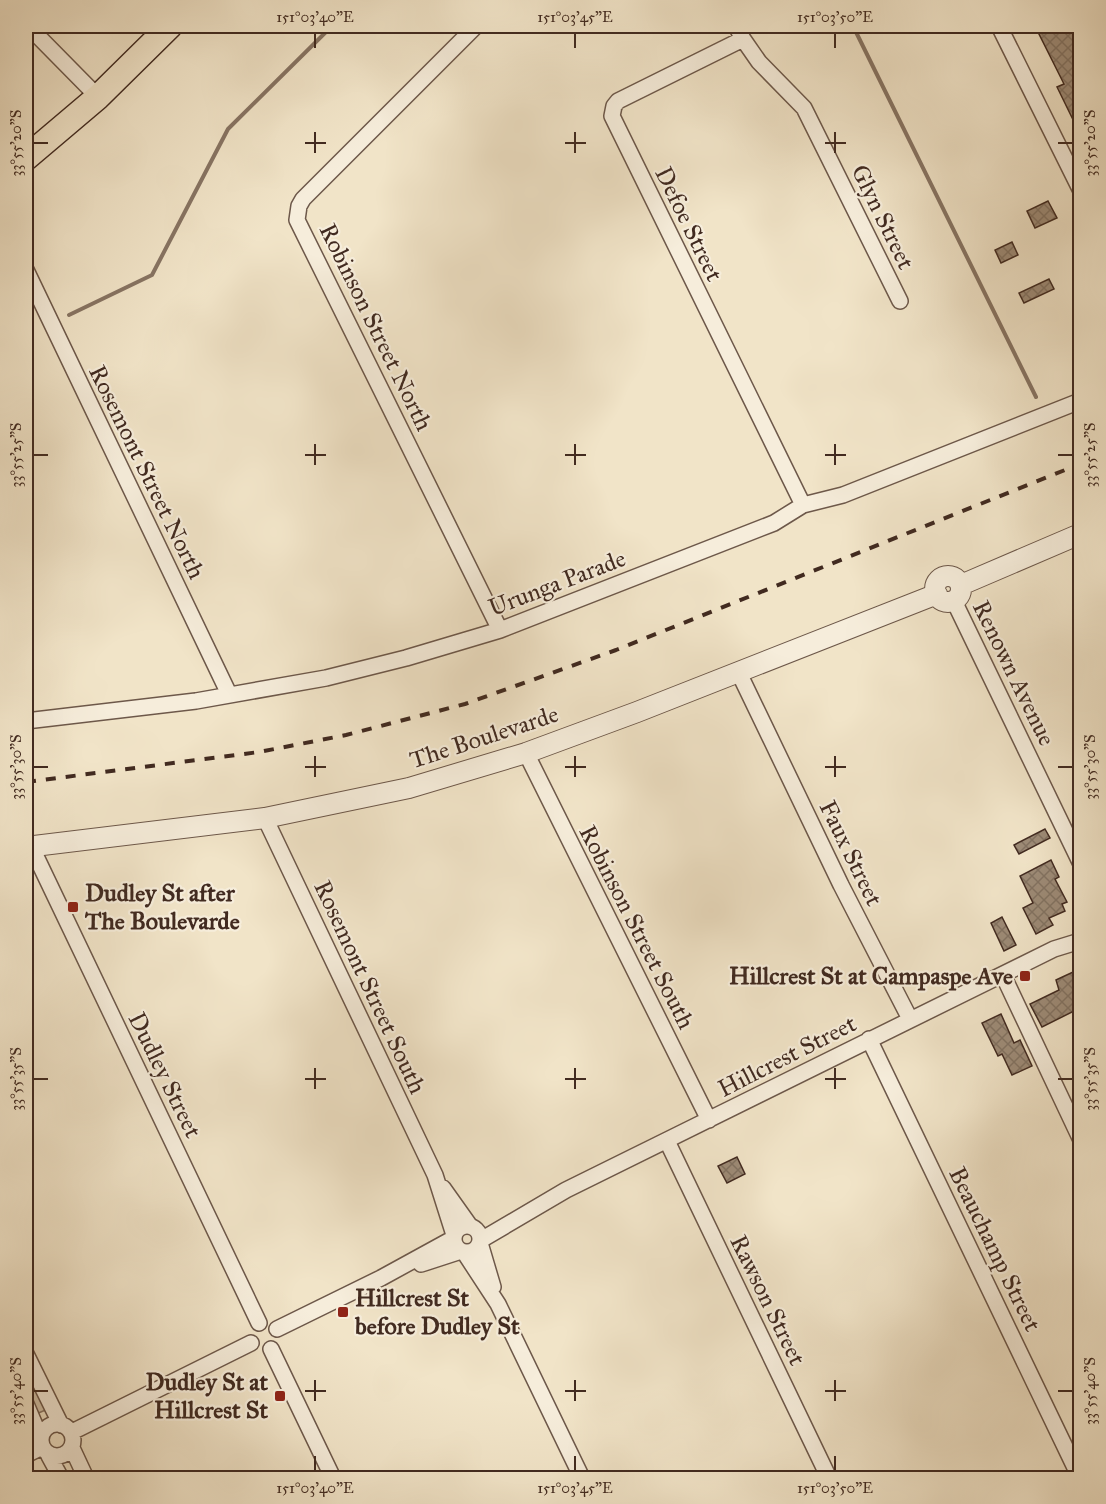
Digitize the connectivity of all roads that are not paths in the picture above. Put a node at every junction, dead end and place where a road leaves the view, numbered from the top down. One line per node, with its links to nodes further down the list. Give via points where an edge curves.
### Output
1 (28, 26): 6 (street)
2 (170, 26): 6 (main road)
3 (476, 26): 16 (street, Robinson Street North, via 312,190 298,206 297,220)
4 (999, 26): 8 (street)
5 (740, 32): 11 (street, Glyn Street, via 759,62 804,108); 13 (street, Defoe Street, via 618,101 612,116)
6 (98, 97): 7 (main road)
7 (26, 158)
8 (1076, 170): 9 (street)
9 (1080, 189)
10 (26, 270): 18 (street, Rosemont Street North)
11 (900, 301)
12 (1080, 401): 13 (street, Urunga Parade, via 843,495)
13 (803, 505): 16 (street, Urunga Parade, via 774,523)
14 (1080, 534): 15 (street, The Boulevarde)
15 (950, 593): 17 (street, The Boulevarde); 23 (street, Renown Avenue)
16 (500, 630): 18 (street, Urunga Parade, via 326,678)
17 (739, 673): 20 (street, The Boulevarde); 28 (street, Faux Street)
18 (229, 694): 19 (street, Urunga Parade)
19 (26, 721)
20 (526, 753): 21 (street, The Boulevarde, via 409,788); 30 (street, Robinson Street South)
21 (265, 818): 22 (street, The Boulevarde); 33 (street, Rosemont Street South)
22 (28, 847): 37 (street, Dudley Street)
23 (1080, 862)
24 (1080, 930): 26 (street, Hillcrest Street)
25 (1080, 941): 26 (street, Hillcrest Street)
26 (1054, 949): 27 (street, Hillcrest Street)
27 (1003, 975): 28 (street, Hillcrest Street); 31 (street)
28 (910, 1019): 29 (street, Hillcrest Street)
29 (870, 1039): 30 (street, Hillcrest Street); 47 (street, Beauchamp Street)
30 (709, 1120): 32 (street, Hillcrest Street)
31 (1080, 1138)
32 (667, 1141): 34 (street, Hillcrest Street); 52 (street, Rawson Street)
33 (435, 1175): 34 (street, Rosemont Street South); 35 (street, Rosemont Street South)
34 (476, 1234): 35 (street, via 475,1250); 35 (street, via 460,1227); 36 (street, Rosemont Street South)
35 (458, 1244): 36 (street, Rosemont Street South); 38 (street)
36 (498, 1304): 51 (street, Rosemont Street South)
37 (259, 1323): 38 (street, via 269,1323); 39 (street, via 252,1329)
38 (277, 1329): 40 (street, via 278,1340)
39 (251, 1343): 40 (street, via 262,1351); 43 (street)
40 (271, 1349): 50 (street)
41 (26, 1354): 43 (street)
42 (26, 1404): 44 (street)
43 (67, 1429): 44 (street, via 48,1428); 45 (street, via 74,1438)
44 (43, 1447): 45 (street, via 62,1454); 46 (street); 48 (street)
45 (72, 1448): 49 (street)
46 (26, 1455)
47 (1080, 1478)
48 (61, 1479)
49 (86, 1479)
50 (333, 1479)
51 (582, 1479)
52 (829, 1479)

